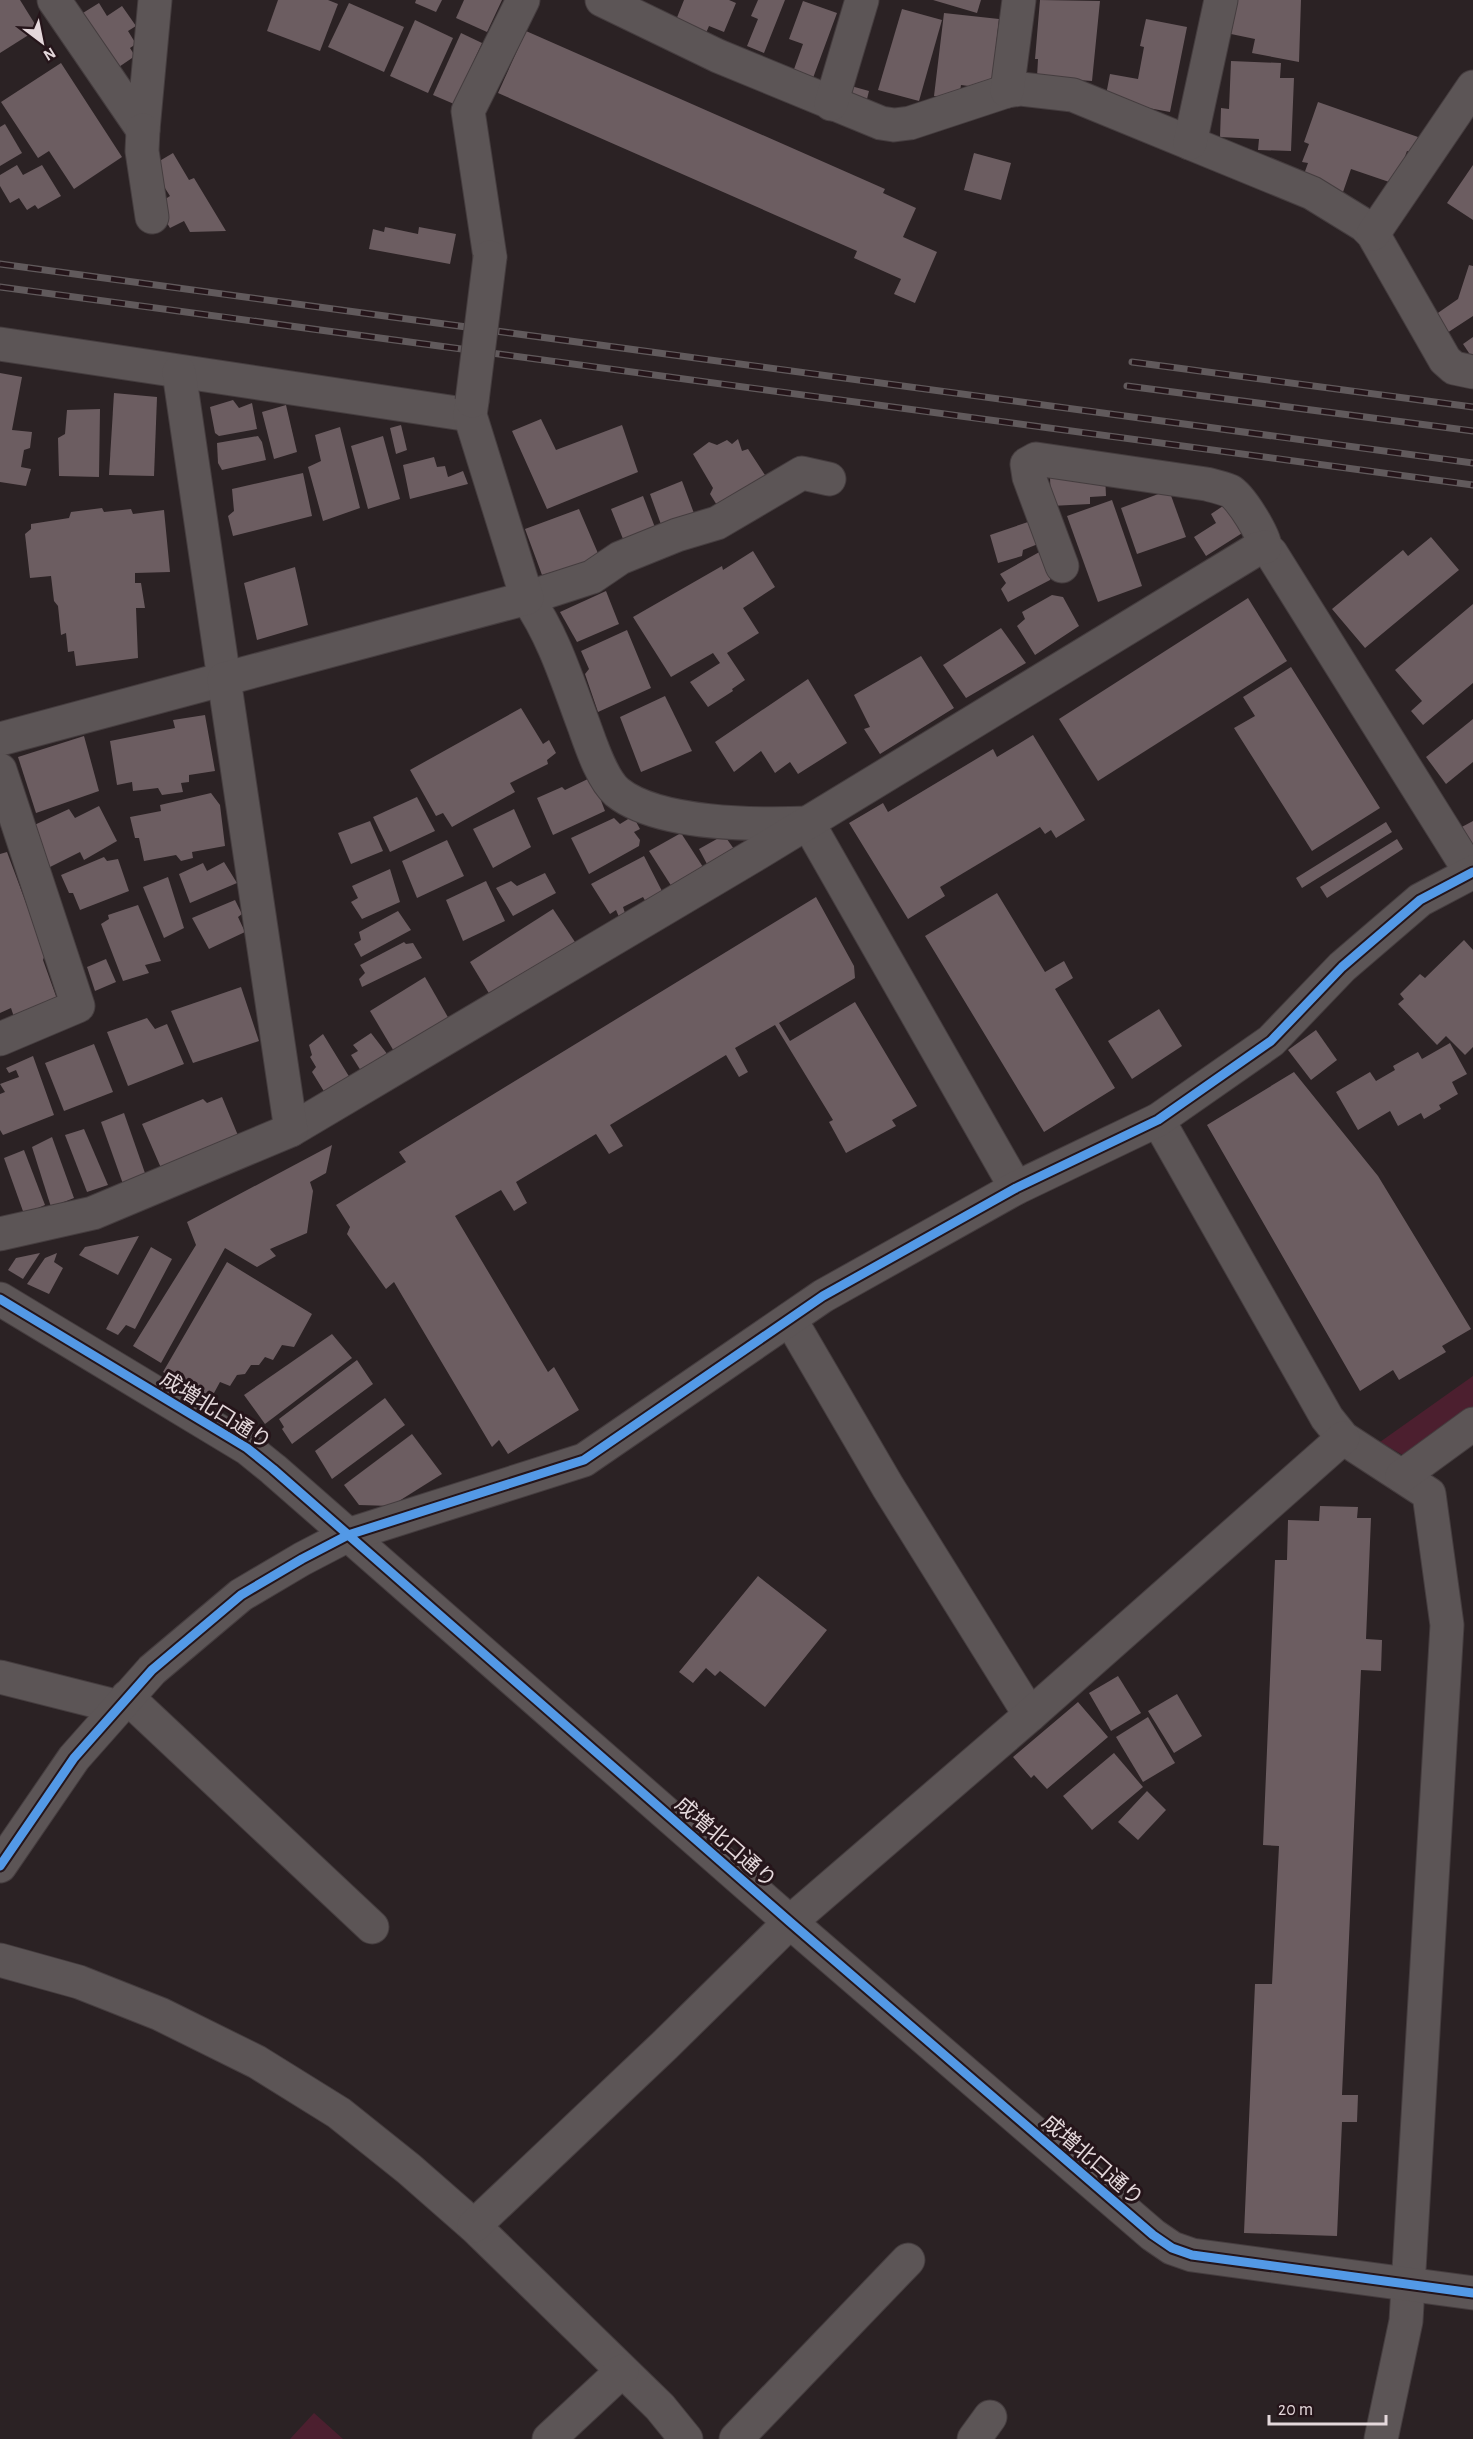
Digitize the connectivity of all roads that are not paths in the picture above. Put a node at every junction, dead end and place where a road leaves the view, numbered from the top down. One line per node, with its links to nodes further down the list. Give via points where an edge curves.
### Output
1 (54, 0): 12 (street)
2 (155, 0): 12 (street)
3 (523, 0): 19 (street, bridge, via 468,111 490,257)
4 (602, 0): 8 (street)
5 (862, 0): 11 (street)
6 (1019, 0): 10 (street)
7 (1221, 0): 13 (street)
8 (640, 9): 11 (street, via 718,56)
9 (1473, 87): 15 (street)
10 (1007, 91): 11 (street, via 894,125); 13 (street, via 1073,95)
11 (831, 104)
12 (143, 129): 14 (street, via 142,151)
13 (1190, 143): 15 (street, via 1312,193)
14 (152, 217)
15 (1373, 234): 18 (street, via 1445,360 1454,368)
16 (0, 344): 17 (street)
17 (179, 372): 19 (street); 24 (street)
18 (1473, 372)
19 (471, 408): 23 (street)
20 (829, 479): 23 (street, via 802,473 717,523 620,558 592,577)
21 (1265, 547): 22 (street, via 1265,541 1232,492 1206,484 1036,459 1027,464 1029,477); 27 (street); 28 (street)
22 (1062, 566)
23 (527, 598): 24 (street); 27 (street, via 543,622 595,753 616,791 648,808 702,819 767,825)
24 (224, 679): 25 (street); 31 (street)
25 (0, 739)
26 (0, 770): 29 (street, via 78,1006)
27 (808, 823): 31 (street); 32 (street)
28 (1472, 873): 30 (street, via 1420,900 1342,968 1271,1041)
29 (0, 1039)
30 (1158, 1120): 32 (street); 37 (street, via 1327,1418)
31 (291, 1130): 33 (street, via 93,1213)
32 (1016, 1188): 35 (street, via 823,1296)
33 (0, 1234)
34 (3, 1308): 39 (street, 成増北口通り, via 247,1448)
35 (790, 1319): 39 (street, via 584,1460); 43 (street, via 888,1487)
36 (1473, 1424): 38 (street)
37 (1343, 1438): 38 (street); 43 (street)
38 (1402, 1476): 40 (street, via 1429,1494)
39 (348, 1535): 42 (street, via 241,1595 152,1670); 45 (street, 成増北口通り)
40 (1460, 1627): 50 (street)
41 (0, 1677): 42 (street)
42 (123, 1702): 44 (street, via 74,1758); 46 (street)
43 (1030, 1715): 45 (street)
44 (0, 1866)
45 (790, 1922): 48 (street); 50 (street, 成増北口通り, via 1172,2248 1192,2255)
46 (372, 1927)
47 (0, 1960): 48 (street, via 79,1982 160,2014 257,2062 339,2113)
48 (474, 2226): 52 (street)
49 (908, 2260): 55 (street)
50 (1407, 2285): 51 (street, 成増北口通り); 56 (street, via 1406,2320)
51 (1473, 2293)
52 (622, 2371): 53 (street); 54 (street)
53 (549, 2439)
54 (686, 2439)
55 (736, 2439)
56 (1381, 2439)

